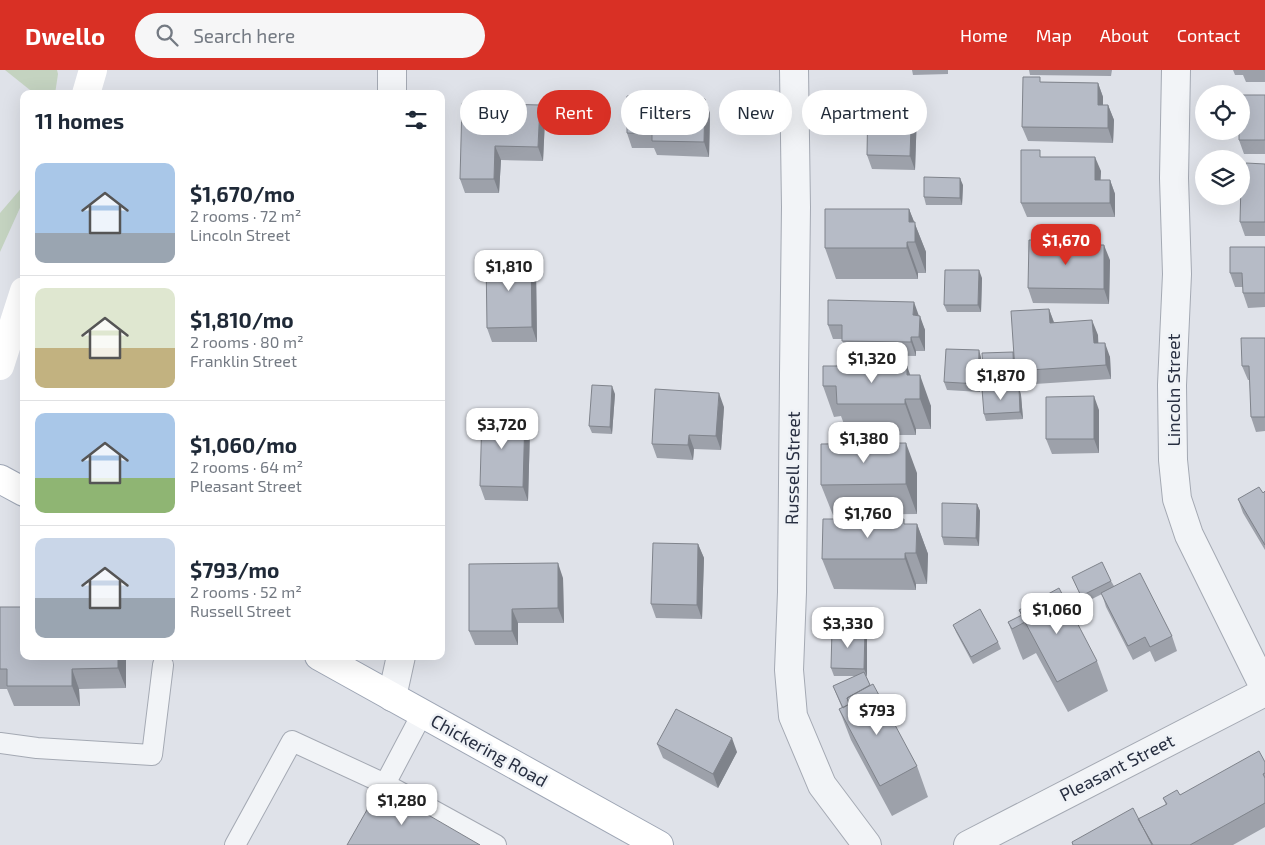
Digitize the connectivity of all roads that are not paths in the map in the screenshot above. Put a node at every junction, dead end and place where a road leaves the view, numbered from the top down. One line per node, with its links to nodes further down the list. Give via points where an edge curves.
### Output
1 (75, 70): 6 (main road)
2 (94, 70): 7 (main road)
3 (392, 70): 8 (street)
4 (794, 70): 24 (street, Russell Street, via 796,207 789,670 793,716 822,785)
5 (1176, 70): 16 (street, Lincoln Street, via 1174,178 1177,274 1172,385 1177,499 1188,535)
6 (81, 90)
7 (87, 90)
8 (392, 90)
9 (20, 304): 10 (main road)
10 (0, 366)
11 (0, 478): 12 (main road)
12 (20, 490)
13 (326, 660): 17 (main road, Chickering Road)
14 (400, 660): 17 (street)
15 (163, 665): 19 (lane, via 152,756)
16 (1265, 691): 25 (street, Pleasant Street)
17 (392, 697): 18 (main road, Chickering Road)
18 (422, 714): 20 (lane); 23 (main road, Chickering Road)
19 (0, 743)
20 (385, 784): 21 (lane, via 292,741); 22 (lane)
21 (235, 845)
22 (496, 845)
23 (659, 845)
24 (867, 845)
25 (968, 845)

